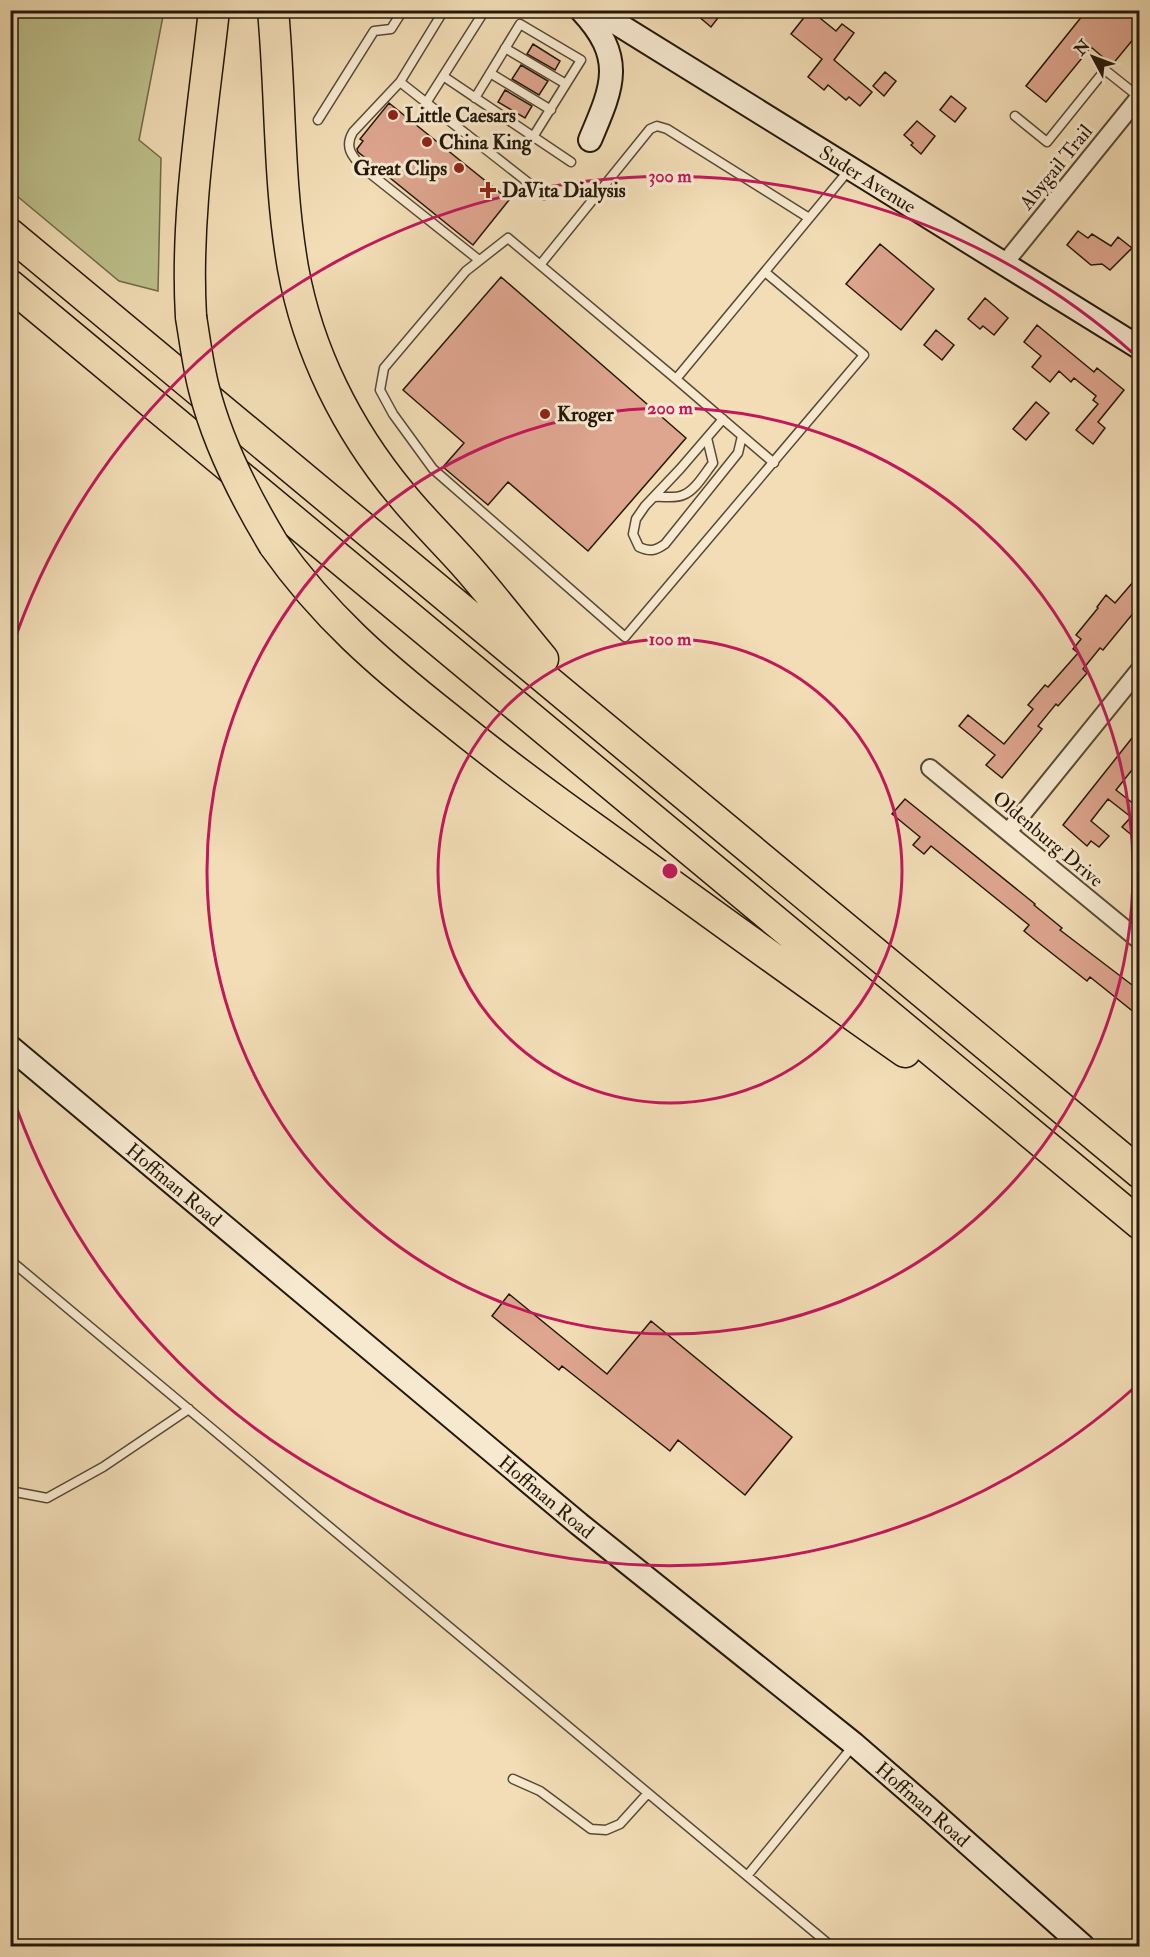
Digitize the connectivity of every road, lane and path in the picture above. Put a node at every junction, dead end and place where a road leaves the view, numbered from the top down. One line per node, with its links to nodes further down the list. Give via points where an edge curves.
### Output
1 (214, 10): 44 (highway, bridge, via 192,220 191,317 211,413 237,479 274,545 342,627 480,744 747,941)
2 (273, 10): 39 (highway, via 283,191 293,268 305,318 332,387 389,480)
3 (403, 10): 18 (lane, via 391,29 374,31)
4 (444, 10): 11 (lane)
5 (485, 10): 10 (lane)
6 (581, 10): 20 (street, via 605,41 611,63 606,102)
7 (595, 10): 22 (street, Suder Avenue)
8 (505, 48): 9 (lane); 12 (lane); 12 (lane, via 520,24 581,60)
9 (490, 73): 14 (lane); 16 (lane)
10 (443, 76): 14 (lane); 15 (lane)
11 (400, 82): 15 (lane); 26 (lane, via 352,132 352,156)
12 (566, 84): 16 (lane)
13 (1139, 97): 17 (lane, via 1105,70 1047,142); 27 (street, Abygail Trail)
14 (475, 98): 19 (lane)
15 (426, 103): 23 (lane)
16 (550, 110): 19 (lane)
17 (1015, 116)
18 (318, 120)
19 (533, 137): 21 (lane)
20 (590, 140)
21 (571, 162)
22 (851, 167): 24 (lane); 27 (street, Suder Avenue)
23 (544, 195)
24 (810, 218): 28 (lane, via 657,126 650,129); 29 (lane)
25 (10, 234): 39 (highway)
26 (479, 260): 28 (lane, via 508,238); 36 (lane, via 384,368 380,390 433,469 625,637)
27 (1004, 264): 31 (street, Suder Avenue)
28 (540, 265): 32 (lane)
29 (765, 272): 32 (lane); 36 (lane, via 864,355)
30 (10, 285): 44 (highway)
31 (1140, 348)
32 (676, 379): 33 (lane)
33 (723, 419): 34 (lane); 35 (lane)
34 (742, 436): 36 (lane); 37 (lane, via 738,453 665,544 648,551 639,547 633,534 636,519)
35 (707, 438): 37 (lane); 37 (lane, via 713,463 691,489 685,495)
36 (774, 463)
37 (654, 496)
38 (1140, 669): 41 (street)
39 (591, 716): 45 (highway)
40 (930, 768): 41 (street, Oldenburg Drive)
41 (1008, 832): 42 (street, Oldenburg Drive)
42 (1140, 941)
43 (10, 1047): 50 (street, Hoffman Road, via 579,1524)
44 (1069, 1164): 46 (highway)
45 (1140, 1173)
46 (1140, 1224)
47 (10, 1260): 48 (lane)
48 (189, 1409): 49 (lane, via 104,1467 47,1498); 52 (lane)
49 (10, 1491)
50 (854, 1744): 53 (lane); 55 (street, Hoffman Road)
51 (513, 1779): 52 (lane, via 540,1791 591,1829 606,1830 620,1824)
52 (648, 1793): 53 (lane)
53 (747, 1876): 54 (lane)
54 (831, 1947)
55 (1083, 1947)

